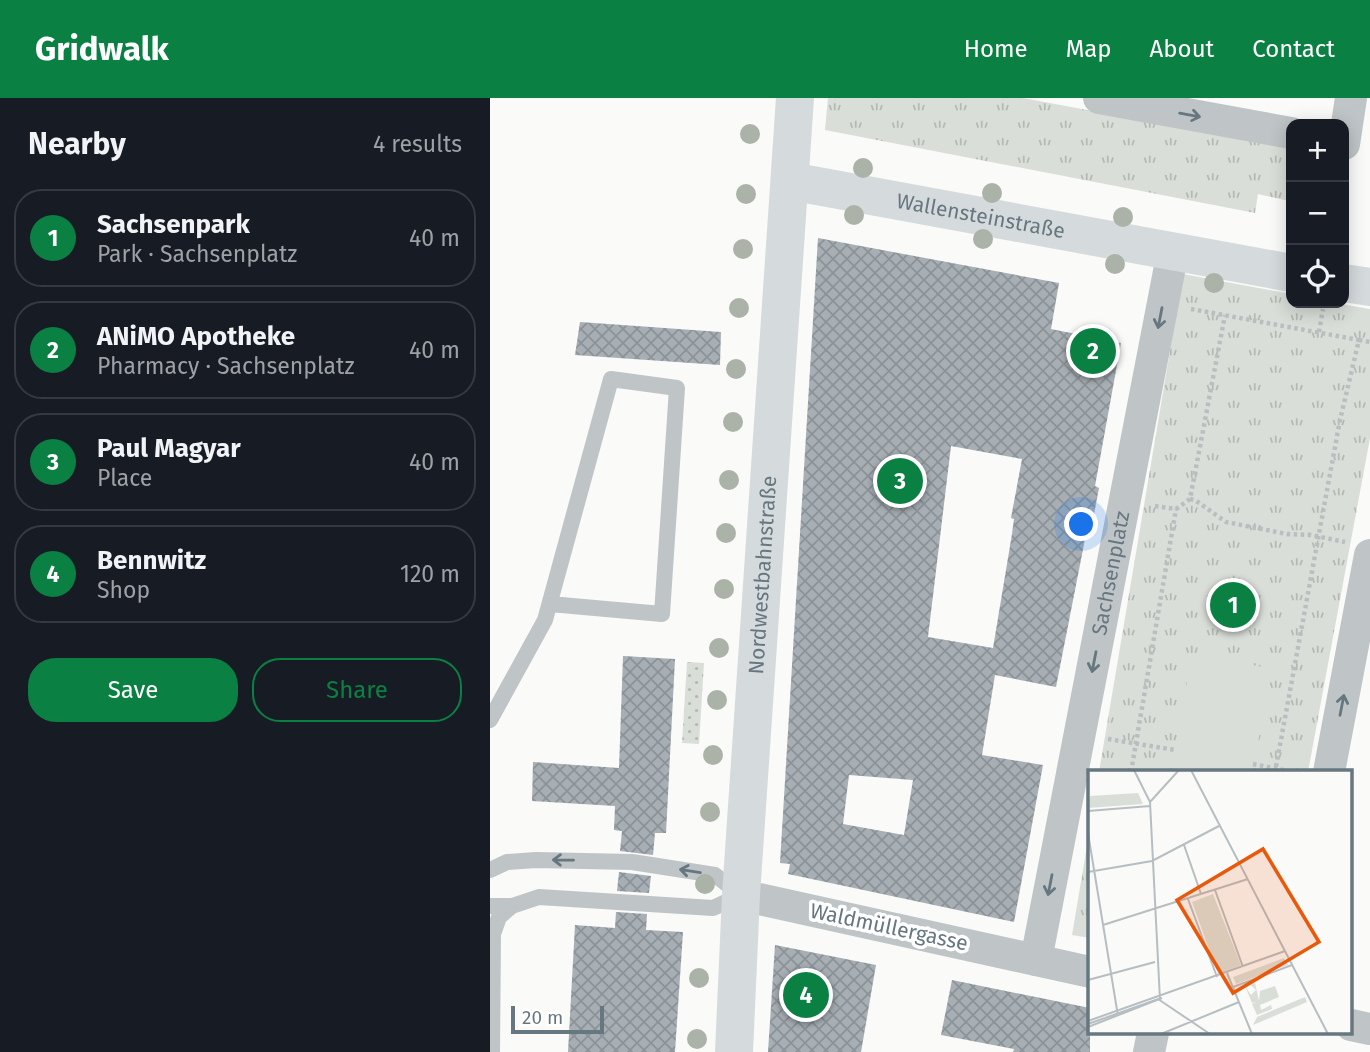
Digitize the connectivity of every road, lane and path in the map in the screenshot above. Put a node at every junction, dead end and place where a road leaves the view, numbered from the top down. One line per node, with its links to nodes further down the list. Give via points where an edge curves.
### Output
1 (795, 98): 6 (street, Nordwestbahnstraße)
2 (1099, 98): 5 (street, one-way to 5)
3 (1351, 98): 4 (street)
4 (1348, 119)
5 (1286, 131)
6 (790, 181): 7 (street, Wallensteinstraße); 34 (street, Nordwestbahnstraße)
7 (1173, 251): 8 (street); 11 (street, Sachsenplatz)
8 (1286, 272)
9 (1349, 284): 10 (street)
10 (1370, 287)
11 (1163, 304): 13 (path); 20 (street, Sachsenplatz, one-way to 20)
12 (1323, 308): 14 (path)
13 (1225, 315): 14 (path); 19 (path)
14 (1319, 332): 15 (path)
15 (1359, 340): 16 (path); 18 (path)
16 (1370, 342)
17 (1333, 419): 18 (path)
18 (1340, 420): 22 (path)
19 (1190, 499): 21 (path); 22 (path, via 1226,522)
20 (1125, 500): 21 (path); 26 (street, Sachsenplatz, one-way to 26)
21 (1176, 509): 27 (path)
22 (1318, 537): 23 (path); 31 (path)
23 (1364, 549): 32 (street, one-way to 23)
24 (550, 604): 24 (lane, via 611,379 677,388 662,614); 25 (lane)
25 (490, 720)
26 (1080, 735): 27 (path); 37 (street, Sachsenplatz, one-way to 37)
27 (1136, 743): 28 (path); 30 (path)
28 (1175, 750)
29 (1254, 764): 31 (path)
30 (1131, 770)
31 (1275, 770)
32 (1329, 770)
33 (490, 870): 34 (lane, one-way to 33, via 715,875 632,862 527,860)
34 (741, 895): 36 (lane, via 713,908 539,897); 37 (street, Waldmüllergasse); 43 (street, Nordwestbahnstraße)
35 (490, 906): 36 (lane)
36 (512, 906): 42 (lane, via 499,917 493,934)
37 (1036, 960): 38 (street)
38 (1088, 972)
39 (1352, 1025): 40 (street)
40 (1370, 1029)
41 (1153, 1034): 44 (street)
42 (492, 1052)
43 (734, 1052)
44 (1149, 1052)

